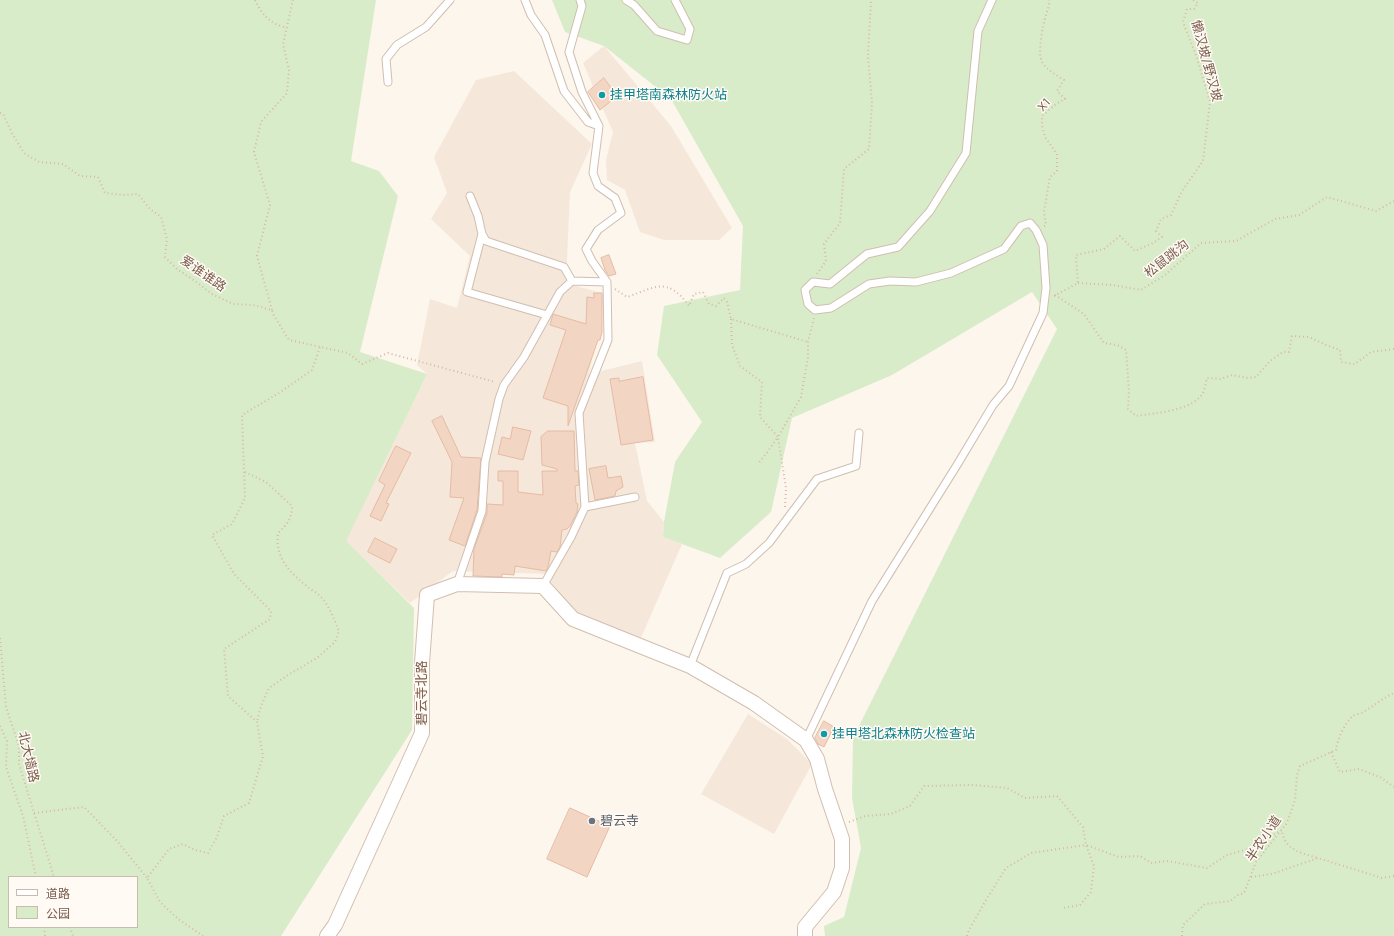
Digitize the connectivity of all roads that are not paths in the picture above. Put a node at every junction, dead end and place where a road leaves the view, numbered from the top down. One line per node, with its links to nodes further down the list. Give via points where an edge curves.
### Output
1 (450, 0): 7 (lane, via 426,27 397,45 386,59)
2 (525, 0): 8 (lane, via 531,15 545,35 564,91 588,122)
3 (580, 0): 8 (lane, via 582,6 569,52 582,92)
4 (626, 0): 5 (lane, via 634,5 657,31 687,40 690,29)
5 (675, 0)
6 (992, 0): 20 (lane, via 978,31 966,153 930,211 898,247 867,254 830,284 813,282 805,290 808,304 815,310 831,308 869,284 890,281 916,282 951,273 1004,249 1021,226 1030,223 1043,245 1046,288 1043,313 1009,386 993,405 872,601)
7 (388, 82)
8 (599, 126): 12 (lane, via 593,173 598,186 614,198 621,213 598,230 586,249)
9 (470, 196): 10 (lane)
10 (482, 234): 11 (lane, via 486,241 564,267); 13 (lane, via 467,292)
11 (572, 281): 12 (lane); 13 (lane, via 560,292)
12 (607, 282): 16 (lane, via 608,340 580,413)
13 (547, 315): 17 (lane, via 524,357 504,385 499,399 485,462 482,511)
14 (859, 433): 19 (lane, via 856,466 817,479 769,542 746,564 727,573)
15 (635, 497): 16 (lane)
16 (585, 506): 18 (lane, via 571,537)
17 (457, 584): 18 (street, 碧云寺北路); 21 (street, 碧云寺北路, via 427,596 422,663 422,733 335,925)
18 (543, 586): 19 (street, via 573,619)
19 (690, 666): 20 (street, via 754,703)
20 (806, 740): 22 (street, via 817,759 842,838 842,868 834,892 804,927)
21 (327, 936)
22 (805, 936)

